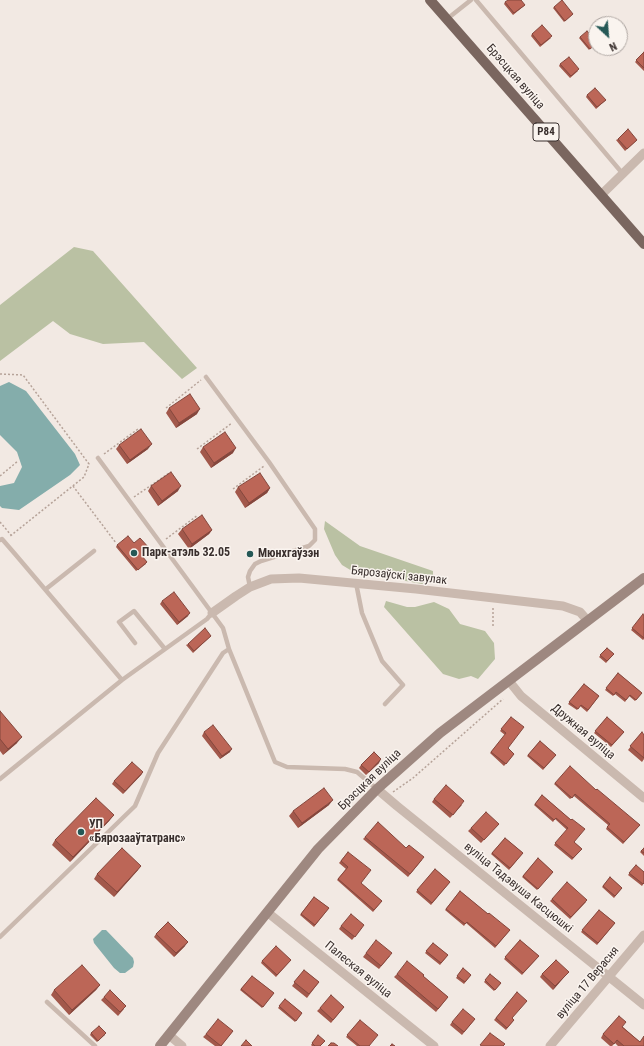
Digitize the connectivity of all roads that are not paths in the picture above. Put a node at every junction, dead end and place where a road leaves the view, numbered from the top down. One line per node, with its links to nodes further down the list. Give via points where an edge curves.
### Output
1 (430, 0): 4 (main road, Брэсцкая вуліца / Р84)
2 (471, 0): 4 (lane)
3 (476, 0): 6 (lane)
4 (447, 19): 7 (main road, Брэсцкая вуліца / Р84)
5 (644, 153): 6 (street)
6 (623, 174): 7 (street)
7 (601, 195): 8 (main road, Брэсцкая вуліца / Р84)
8 (644, 244)
9 (206, 377): 15 (lane, via 315,529 315,540 309,546 255,564 248,577)
10 (98, 458): 17 (lane)
11 (0, 540): 16 (lane, via 2,539)
12 (94, 551): 16 (lane)
13 (644, 579): 18 (street, Брэсцкая вуліца)
14 (356, 583): 15 (street, Бярозаўскі завулак, via 299,578 271,579); 18 (street, Бярозаўскі завулак, via 563,606 580,612); 24 (lane, via 362,613 382,661 403,685)
15 (250, 587): 17 (street, Бярозаўскі завулак)
16 (46, 589): 22 (lane)
17 (212, 613): 20 (lane); 21 (lane, via 223,628)
18 (588, 620): 23 (street, Брэсцкая вуліца)
19 (135, 643): 20 (lane, via 119,622 134,611)
20 (165, 649): 22 (lane)
21 (229, 649): 26 (lane, via 275,762 286,767 345,769 357,772); 30 (lane, via 223,653 158,753 135,806)
22 (122, 680): 25 (lane)
23 (509, 681): 26 (street, Брэсцкая вуліца, via 440,733); 27 (street, Дружная вуліца, via 521,696)
24 (385, 704)
25 (0, 779)
26 (377, 789): 28 (street, Брэсцкая вуліца, via 318,849); 31 (street, вуліца Тадэвуша Касцюшкі)
27 (644, 798)
28 (267, 912): 34 (street, Брэсцкая вуліца); 38 (street, Палеская вуліца)
29 (644, 935): 31 (street, вуліца 17 Верасня)
30 (0, 937)
31 (609, 977): 33 (street, вуліца Тадэвуша Касцюшкі); 39 (street, вуліца 17 Верасня)
32 (47, 1002): 35 (lane)
33 (644, 1005)
34 (168, 1035): 36 (street, Брэсцкая вуліца); 37 (street)
35 (95, 1046)
36 (160, 1046)
37 (182, 1046)
38 (434, 1046)
39 (550, 1046)

